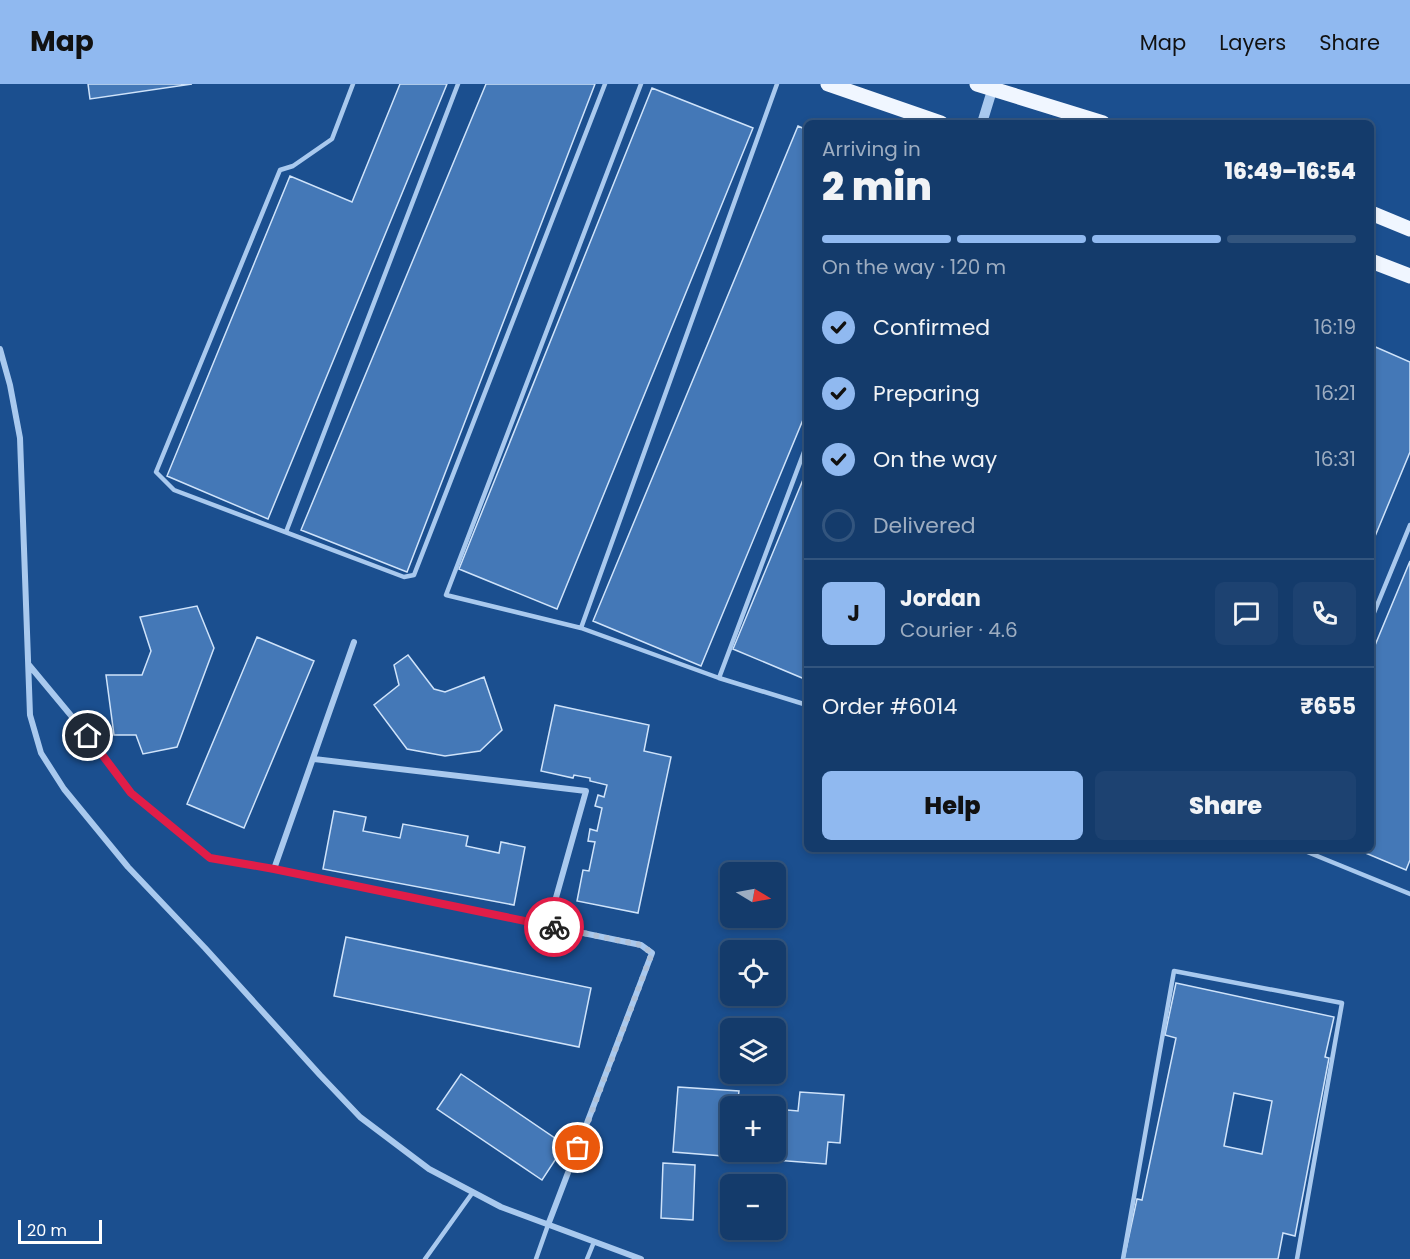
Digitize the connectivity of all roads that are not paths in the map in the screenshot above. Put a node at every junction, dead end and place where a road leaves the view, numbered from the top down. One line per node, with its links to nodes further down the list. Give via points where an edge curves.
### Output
1 (352, 84): 19 (lane, via 332,139 293,166 280,170 156,472 174,490)
2 (458, 84): 19 (lane)
3 (605, 84): 19 (lane, via 414,575 405,577)
4 (640, 84): 21 (lane, via 446,595)
5 (777, 84): 21 (lane)
6 (828, 84): 9 (main road)
7 (977, 84): 8 (main road)
8 (994, 86): 10 (street); 11 (main road)
9 (927, 120)
10 (983, 120)
11 (1094, 120)
12 (1374, 214): 13 (main road)
13 (1410, 229)
14 (1374, 262): 15 (main road)
15 (1410, 276)
16 (0, 349): 23 (street, via 20,438)
17 (804, 452): 24 (lane)
18 (1410, 525): 20 (lane)
19 (286, 532)
20 (1374, 613)
21 (581, 628): 24 (lane)
22 (354, 642): 26 (street)
23 (29, 665): 28 (street, via 131,793 210,858); 31 (street, via 30,715 41,753 64,789 128,867 360,1116 429,1169)
24 (719, 678): 25 (lane)
25 (804, 704)
26 (314, 759): 28 (street); 30 (street, via 586,791)
27 (1307, 852): 29 (lane)
28 (274, 869): 30 (street)
29 (1410, 894)
30 (548, 926): 32 (street, via 641,945 652,953)
31 (473, 1192): 32 (street); 34 (lane)
32 (548, 1225): 33 (street); 35 (lane)
33 (594, 1242): 36 (lane); 37 (street)
34 (425, 1259)
35 (536, 1259)
36 (587, 1259)
37 (641, 1259)
38 (1123, 1259): 39 (lane, via 1174,971 1342,1003)
39 (1297, 1259)

